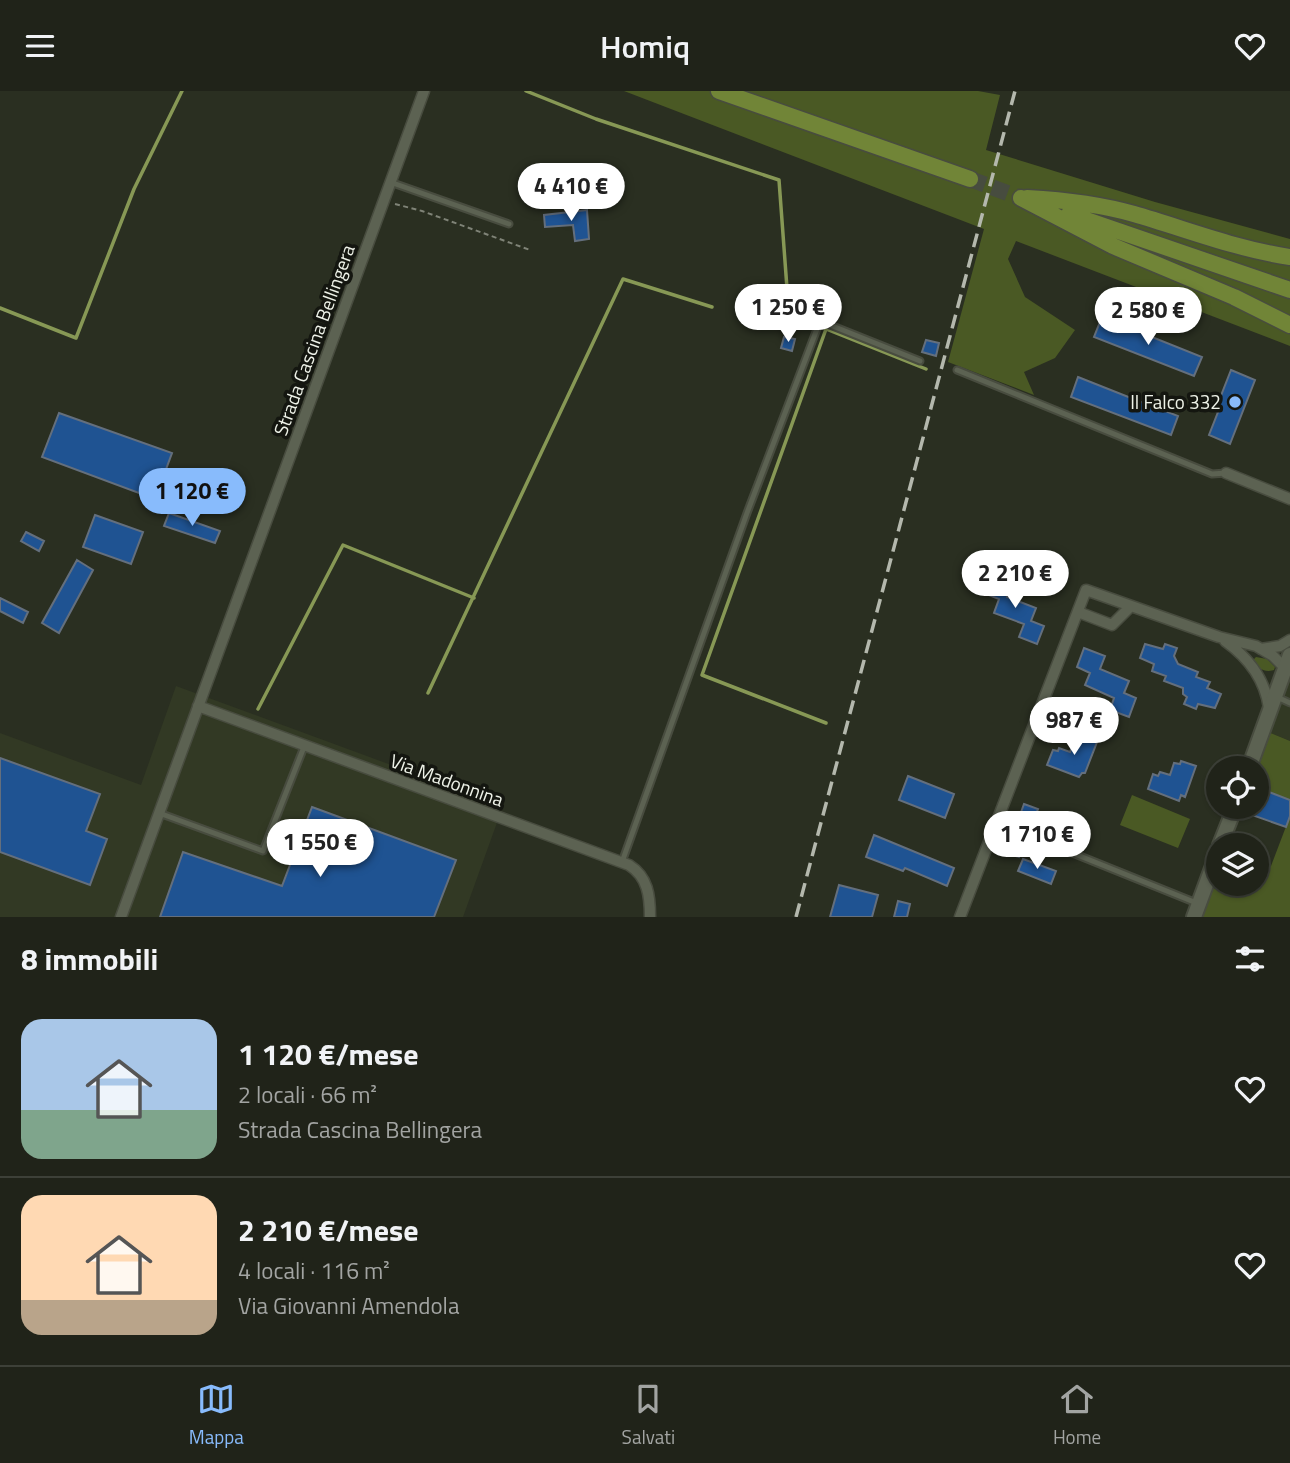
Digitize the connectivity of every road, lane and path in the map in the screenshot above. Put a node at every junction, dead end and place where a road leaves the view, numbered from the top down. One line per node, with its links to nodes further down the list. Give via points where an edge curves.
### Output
1 (424, 91): 4 (street, Strada Cascina Bellingera)
2 (719, 91): 3 (main road)
3 (970, 179)
4 (390, 182): 6 (street, Strada Cascina Bellingera); 7 (lane)
5 (1021, 198): 9 (main road, via 1069,200 1132,213 1203,237); 10 (main road); 11 (main road, via 1113,246)
6 (383, 202): 8 (path, via 422,211); 24 (street, Strada Cascina Bellingera)
7 (509, 224)
8 (530, 250)
9 (1290, 257)
10 (1290, 290)
11 (1290, 325)
12 (920, 361): 30 (lane, via 820,321)
13 (957, 370): 14 (lane, via 1212,474)
14 (1226, 473): 15 (street)
15 (1290, 499)
16 (1130, 606): 17 (street, via 1112,625); 17 (street, via 1086,590); 18 (street)
17 (1078, 612): 35 (street)
18 (1219, 637): 20 (street); 21 (street)
19 (1290, 640): 20 (street)
20 (1261, 649): 21 (street, via 1273,656)
21 (1279, 668): 22 (main road); 25 (street, via 1265,687)
22 (1275, 696): 23 (lane); 25 (main road)
23 (1290, 703)
24 (198, 706): 26 (street, Via Madonnina); 28 (street, Strada Cascina Bellingera)
25 (1269, 713): 27 (main road)
26 (304, 747): 28 (lane, via 263,851); 30 (street, Via Madonnina)
27 (1253, 756)
28 (159, 813): 33 (street, Strada Cascina Bellingera)
29 (1070, 852): 32 (lane)
30 (622, 862): 34 (street, Via Madonnina, via 642,876)
31 (1206, 884): 32 (main road)
32 (1196, 911)
33 (121, 917)
34 (650, 917)
35 (960, 917)

